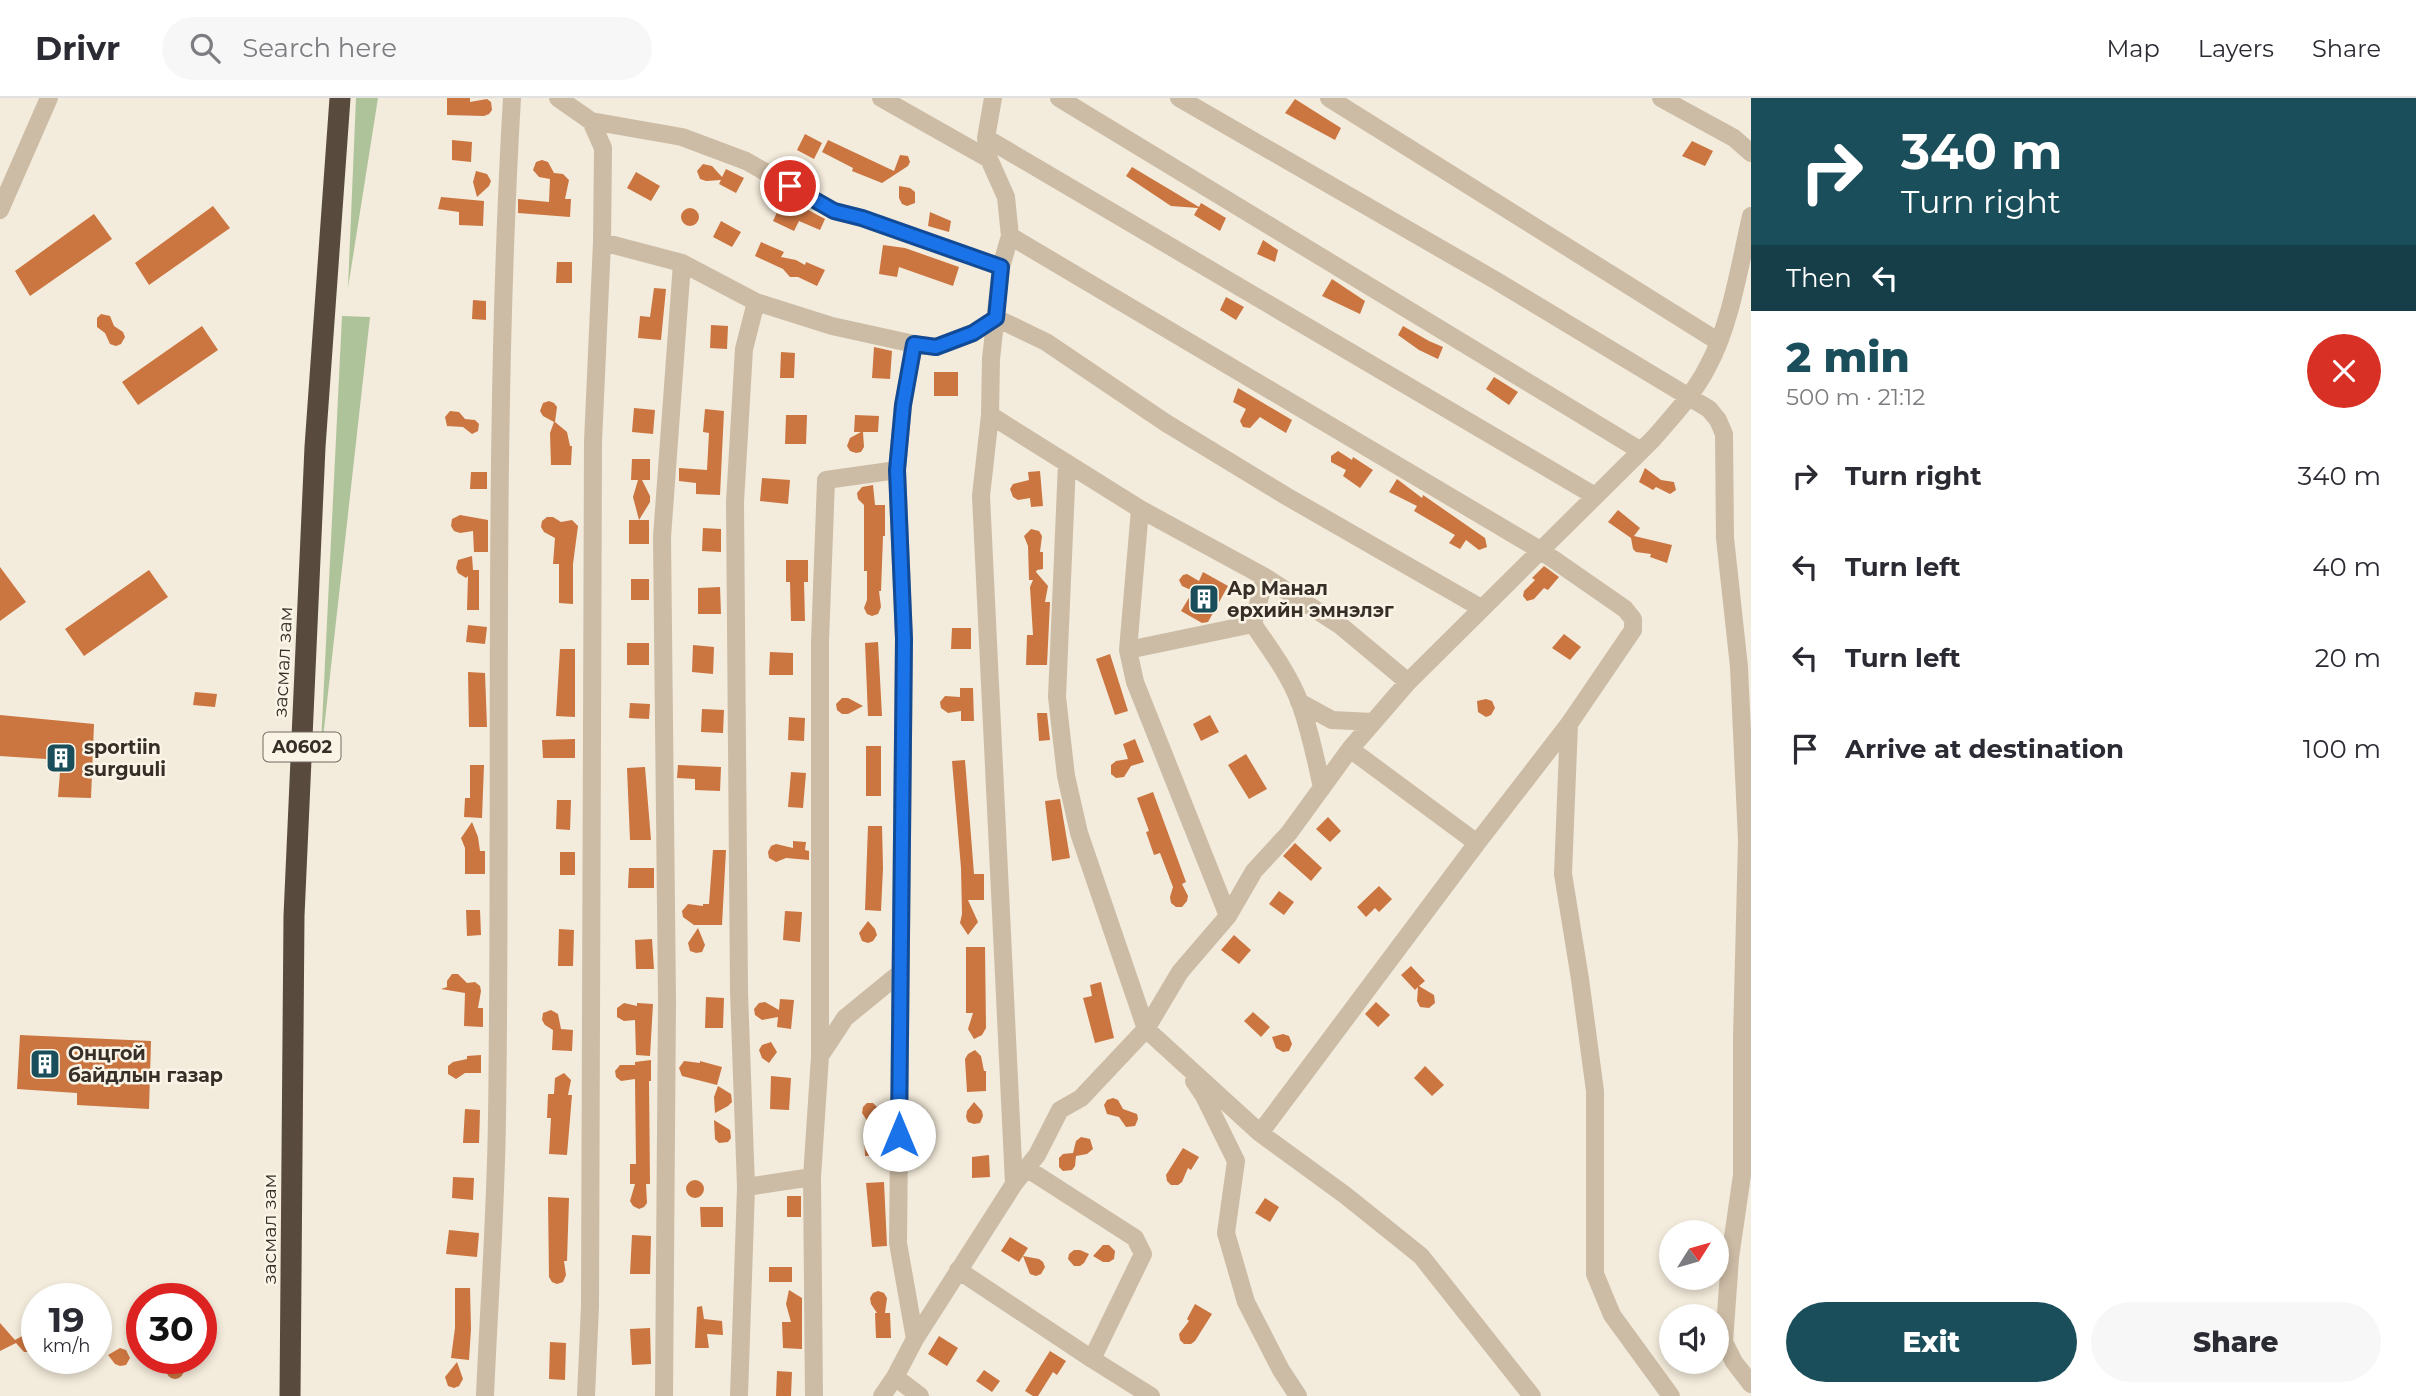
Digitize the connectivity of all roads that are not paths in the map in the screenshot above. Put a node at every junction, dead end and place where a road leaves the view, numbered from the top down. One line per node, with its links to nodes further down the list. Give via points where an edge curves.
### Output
1 (49, 98): 15 (street)
2 (340, 98): 59 (highway, засмал зам / A0602, via 315,447 294,916)
3 (512, 98): 60 (street, via 505,221 497,740 497,1117)
4 (558, 98): 11 (street)
5 (881, 98): 14 (street)
6 (993, 98): 12 (street)
7 (1059, 98): 27 (street)
8 (1179, 98): 25 (street)
9 (1329, 98): 23 (street)
10 (1661, 98): 13 (street, via 1734,138)
11 (591, 121): 18 (street, via 603,148); 20 (street, via 682,136 746,160 834,211)
12 (986, 138): 14 (street); 30 (street)
13 (1751, 153)
14 (989, 159): 17 (street, via 1006,197)
15 (0, 210)
16 (1751, 216): 23 (street)
17 (1010, 236): 20 (street); 32 (street)
18 (602, 242): 19 (street); 61 (street, via 593,442)
19 (682, 263): 21 (street); 62 (street, via 662,537 667,1000)
20 (1001, 267): 22 (street)
21 (756, 302): 24 (street, via 832,326); 53 (street, via 744,349 735,502)
22 (996, 318): 24 (street, via 936,347); 26 (street); 34 (street, via 1046,342 1166,423)
23 (1720, 342): 25 (street)
24 (914, 344): 29 (street)
25 (1689, 397): 27 (street); 58 (street, via 1709,409 1724,434 1726,538 1739,667 1747,840 1742,1175 1724,1342)
26 (990, 415): 28 (street); 52 (street, via 981,496)
27 (1641, 451): 30 (street)
28 (1067, 463): 31 (street); 46 (street, via 1057,697 1066,776 1079,833)
29 (897, 470): 45 (street, via 904,639); 47 (street, via 826,480 820,642)
30 (1595, 496): 32 (street)
31 (1140, 509): 33 (street); 36 (street)
32 (1540, 550): 34 (street); 40 (street, via 1633,619 1633,630)
33 (1265, 577): 35 (street); 37 (street, via 1341,626)
34 (1481, 608): 37 (street)
35 (1253, 624): 36 (street); 38 (street)
36 (1128, 650): 44 (street, via 1135,682)
37 (1408, 682): 39 (street)
38 (1299, 702): 39 (street, via 1332,720); 42 (street)
39 (1373, 722): 41 (street)
40 (1569, 724): 43 (street); 70 (street, via 1563,874 1595,1091 1595,1274 1612,1315)
41 (1350, 749): 42 (street); 43 (street)
42 (1322, 788): 44 (street, via 1254,871)
43 (1477, 843): 49 (street)
44 (1228, 916): 46 (street, via 1180,972)
45 (900, 973): 47 (street, via 845,1018); 55 (street, via 898,1243)
46 (1146, 1029): 48 (street); 50 (street, via 1081,1098 1060,1110)
47 (820, 1056): 51 (street)
48 (1178, 1058): 49 (street); 68 (street, via 1204,1096 1236,1161 1226,1233 1246,1302)
49 (1260, 1133): 69 (street, via 1421,1256)
50 (1026, 1168): 52 (street); 56 (street, via 1135,1238 1143,1254)
51 (811, 1177): 53 (street); 64 (street)
52 (1014, 1184): 54 (street)
53 (746, 1187): 63 (street)
54 (958, 1270): 55 (street); 56 (street)
55 (915, 1339): 57 (street)
56 (1092, 1359): 67 (street)
57 (895, 1377): 65 (street); 66 (street)
58 (1751, 1384)
59 (290, 1396)
60 (485, 1396)
61 (586, 1396)
62 (664, 1396)
63 (739, 1396)
64 (814, 1396)
65 (882, 1396)
66 (920, 1396)
67 (1151, 1396)
68 (1298, 1396)
69 (1532, 1396)
70 (1671, 1396)

